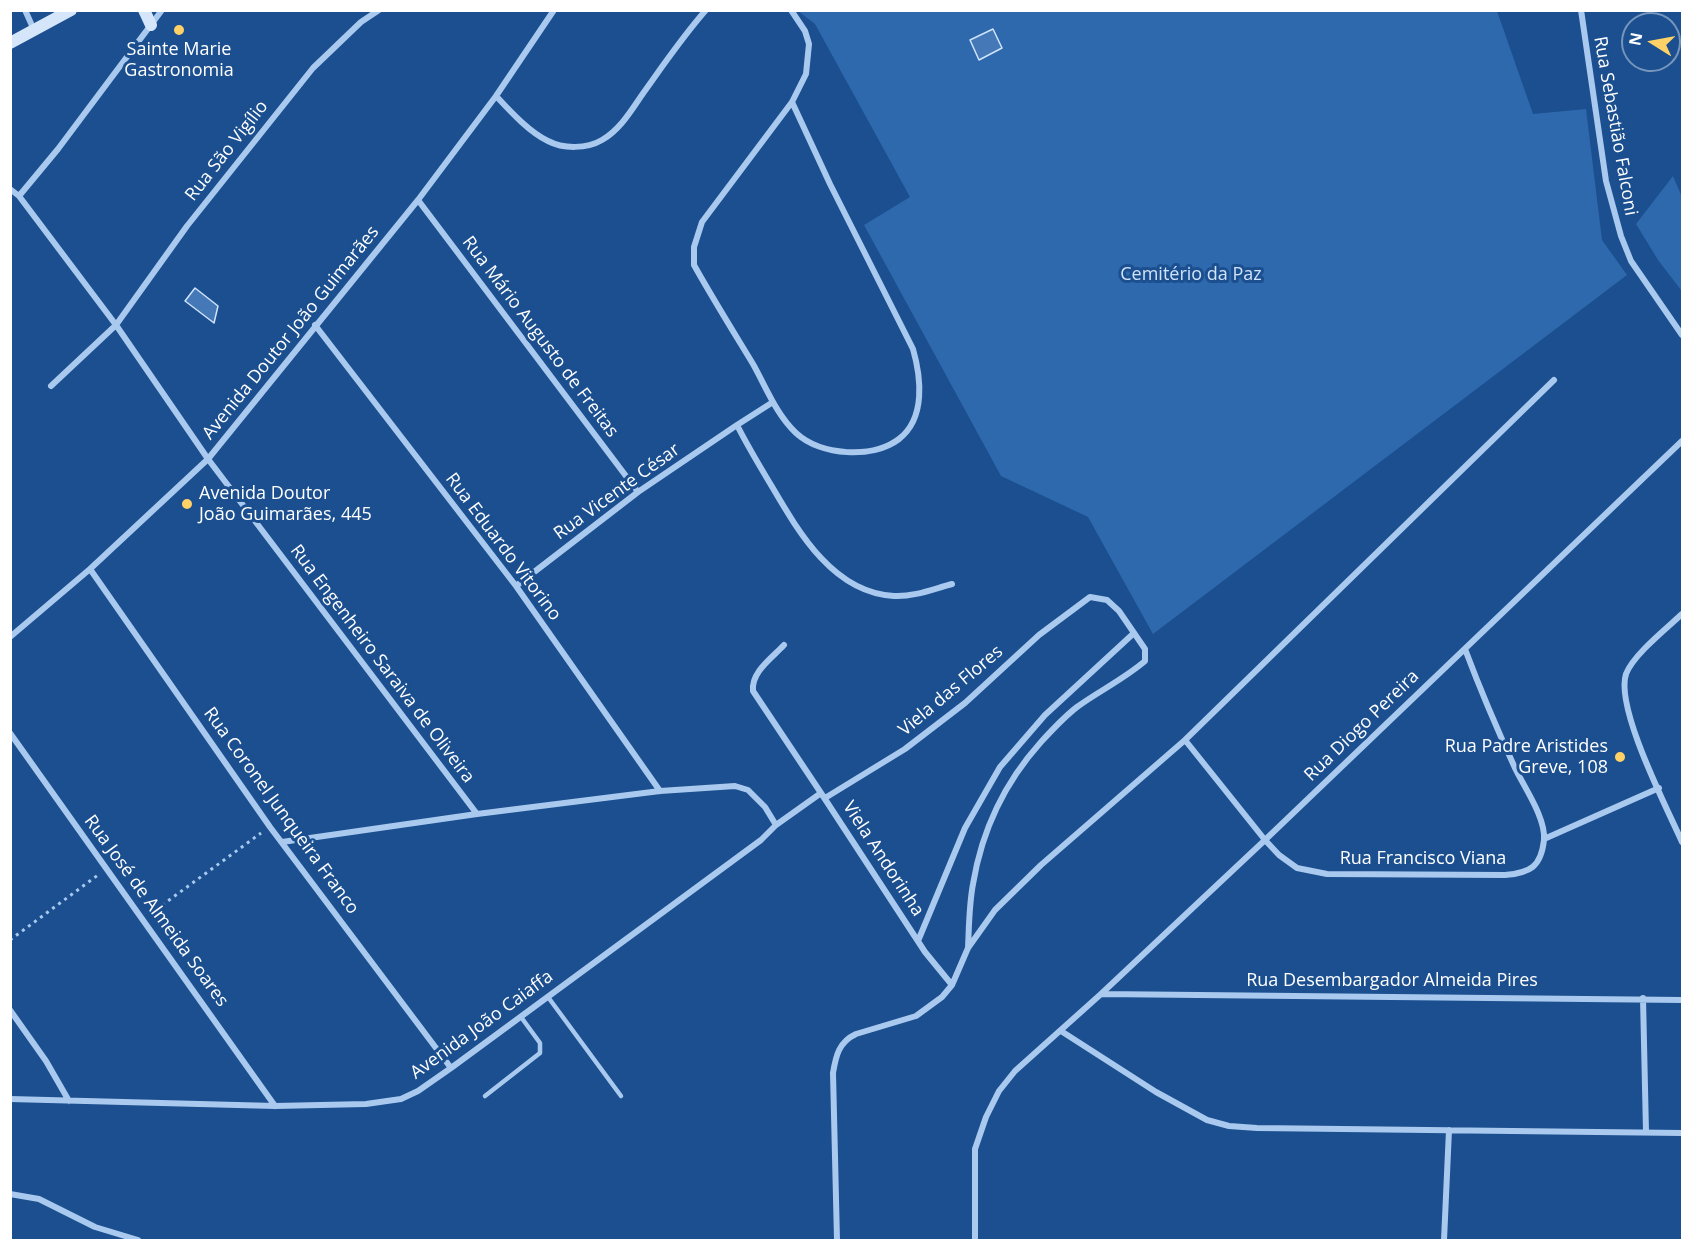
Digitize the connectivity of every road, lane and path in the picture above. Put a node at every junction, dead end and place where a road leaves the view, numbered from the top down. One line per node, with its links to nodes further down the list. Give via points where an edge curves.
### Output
1 (26, 10): 11 (street)
2 (71, 10): 11 (main road)
3 (144, 10): 10 (main road)
4 (162, 10): 10 (street)
5 (378, 10): 19 (street, Rua São Vigílio, via 306,77 187,226)
6 (554, 10): 13 (street, Avenida Doutor João Guimarães)
7 (706, 10): 13 (street, via 618,127 601,141 571,147 548,141)
8 (791, 10): 14 (street, via 806,31 809,44 806,74)
9 (1581, 10): 20 (street, Rua Sebastião Falconi, via 1606,181 1618,228 1631,261)
10 (151, 25): 16 (street)
11 (34, 30): 12 (main road)
12 (10, 43)
13 (496, 96): 17 (street, Avenida Doutor João Guimarães)
14 (792, 102): 23 (street, via 702,222 694,247 694,265); 23 (street, via 913,349 920,383 913,424 899,439 878,449 857,452 809,442 797,434)
15 (10, 189): 16 (street, Rua Engenheiro Saraiva de Oliveira)
16 (19, 196): 19 (street, Rua Engenheiro Saraiva de Oliveira)
17 (418, 200): 18 (street, Avenida Doutor João Guimarães); 27 (street, Rua Mário Augusto de Freitas)
18 (315, 325): 26 (street, Avenida Doutor João Guimarães); 30 (street, Rua Eduardo Vitorino)
19 (117, 326): 22 (street, Rua São Vigílio); 26 (street, Rua Engenheiro Saraiva de Oliveira)
20 (1683, 335)
21 (1554, 380): 37 (street)
22 (51, 386)
23 (773, 402): 24 (street, Rua Vicente César)
24 (737, 425): 27 (street, Rua Vicente César); 29 (street, via 784,510 804,539 838,574 874,592 892,596 920,594)
25 (1683, 441): 35 (street, Rua Diogo Pereira)
26 (208, 459): 28 (street, Avenida Doutor João Guimarães); 41 (street, Rua Engenheiro Saraiva de Oliveira)
27 (638, 492): 30 (street, Rua Vicente César)
28 (90, 569): 33 (street, Avenida Doutor João Guimarães); 43 (street, Rua Coronel Junqueira Franco)
29 (952, 584)
30 (516, 586): 39 (street, Rua Eduardo Vitorino)
31 (1683, 614): 38 (street, via 1645,648 1626,674 1625,700)
32 (1134, 633): 40 (street, Viela das Flores, via 1112,604 1090,597 1039,635 965,703 905,749); 51 (street, via 1045,715 1000,767 965,828); 52 (street, via 1145,649 1145,661 1076,708 1035,750 1002,794 973,884)
33 (10, 637)
34 (784, 645): 40 (street, via 756,675 753,691)
35 (1465, 649): 44 (street, via 1535,806); 45 (street, Rua Diogo Pereira)
36 (10, 733): 48 (street, Rua José de Almeida Soares)
37 (1185, 740): 45 (street); 52 (street, via 1041,865 995,910)
38 (1659, 789): 44 (street); 47 (street)
39 (660, 791): 41 (street); 42 (street, via 742,787 765,807)
40 (823, 796): 42 (street, Viela Andorinha); 51 (street, Viela Andorinha)
41 (477, 814): 46 (street)
42 (776, 825): 55 (street, Avenida João Caiaffa)
43 (270, 827): 46 (street, Rua Coronel Junqueira Franco); 49 (path)
44 (1544, 839): 45 (street, Rua Francisco Viana, via 1534,867 1525,873 1505,875 1327,874 1297,868)
45 (1265, 840): 54 (street, Rua Diogo Pereira)
46 (282, 842): 61 (street, Rua Coronel Junqueira Franco)
47 (1683, 842)
48 (107, 868): 49 (street, Rua José de Almeida Soares); 50 (path)
49 (144, 921): 66 (street, Rua José de Almeida Soares)
50 (10, 940)
51 (918, 941): 53 (street, Viela Andorinha)
52 (968, 948): 53 (street)
53 (952, 985): 72 (street, via 937,1002 916,1016 847,1038 838,1051 833,1073)
54 (1101, 994): 56 (street, Rua Desembargador Almeida Pires); 60 (street, Rua Diogo Pereira)
55 (548, 997): 59 (street, Avenida João Caiaffa); 63 (lane)
56 (1642, 998): 57 (street, Rua Desembargador Almeida Pires); 68 (street)
57 (1683, 1000)
58 (10, 1010): 65 (street)
59 (521, 1017): 61 (street, Avenida João Caiaffa); 62 (lane, via 540,1043 540,1053)
60 (1061, 1031): 67 (street, via 1156,1092 1218,1123 1257,1128); 73 (street, Rua Diogo Pereira, via 1015,1071 986,1117 975,1149)
61 (451, 1068): 66 (street, Avenida João Caiaffa, via 418,1090 389,1102)
62 (485, 1096)
63 (621, 1096)
64 (10, 1099): 65 (street, Avenida João Caiaffa)
65 (69, 1101): 66 (street, Avenida João Caiaffa)
66 (275, 1106)
67 (1449, 1130): 68 (street); 74 (street)
68 (1646, 1132): 69 (street)
69 (1683, 1133)
70 (10, 1194): 71 (street, via 39,1199 95,1227)
71 (138, 1240)
72 (837, 1240)
73 (975, 1240)
74 (1444, 1240)

